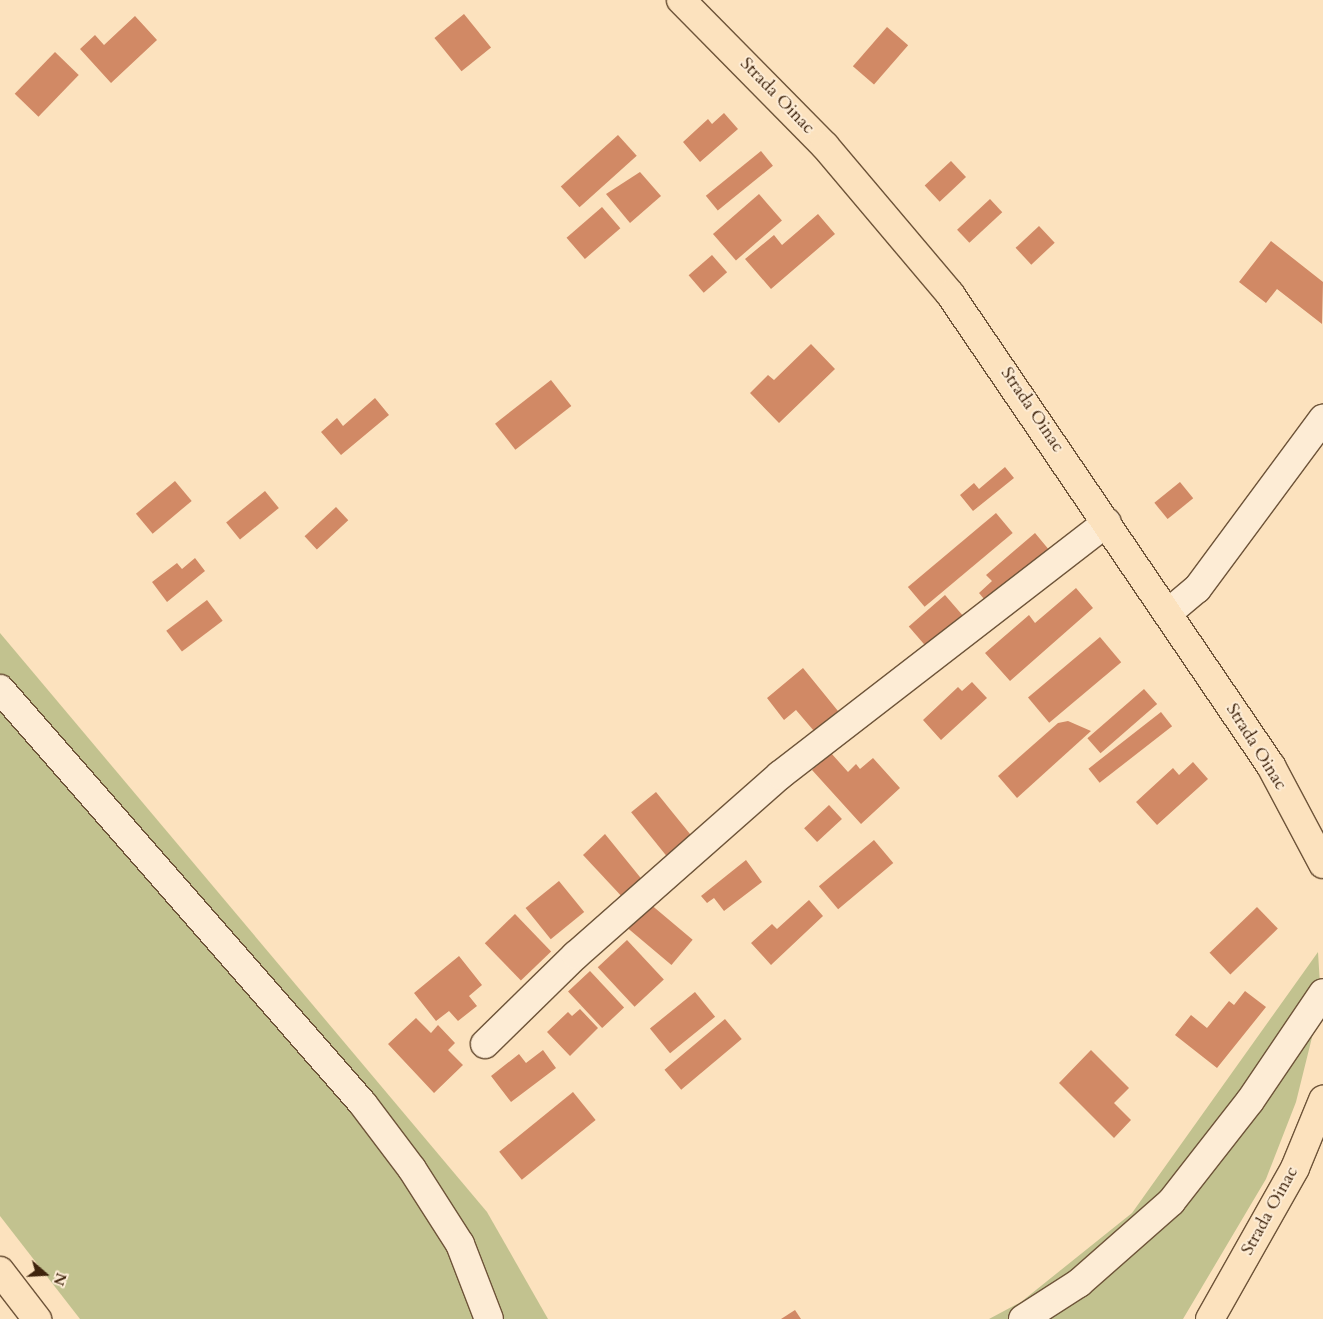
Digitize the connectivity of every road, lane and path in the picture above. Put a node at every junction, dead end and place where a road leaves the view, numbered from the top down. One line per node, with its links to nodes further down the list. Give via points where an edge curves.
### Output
1 (682, 0): 3 (main road, Strada Oinac, via 825,146 950,294)
2 (1323, 419): 4 (street, via 1197,589)
3 (1107, 522): 4 (main road, Strada Oinac); 8 (street, via 780,775 598,935)
4 (1168, 613): 6 (main road, Strada Oinac, via 1271,766)
5 (0, 689): 12 (street, via 363,1104 412,1169 460,1244)
6 (1323, 864)
7 (1323, 993): 13 (street, via 1250,1101 1170,1202 1079,1283)
8 (485, 1044)
9 (1323, 1100): 14 (main road, Strada Oinac, via 1295,1168)
10 (0, 1271): 11 (main road)
11 (37, 1319)
12 (489, 1319)
13 (1023, 1319)
14 (1210, 1319)

